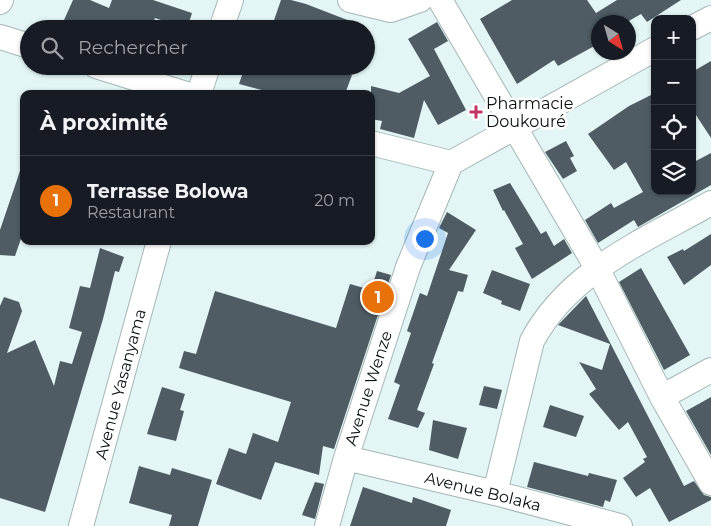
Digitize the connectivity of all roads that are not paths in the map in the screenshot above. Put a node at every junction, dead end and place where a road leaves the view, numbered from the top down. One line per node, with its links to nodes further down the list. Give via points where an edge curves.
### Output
1 (231, 0): 6 (street)
2 (350, 0): 3 (street, via 391,10)
3 (420, 0)
4 (440, 0): 15 (street)
5 (711, 18): 7 (street)
6 (224, 20)
7 (696, 26)
8 (0, 37): 9 (street)
9 (20, 43)
10 (651, 51): 15 (street)
11 (125, 75): 13 (street)
12 (205, 75): 14 (street)
13 (173, 90)
14 (200, 90)
15 (515, 126): 17 (street); 20 (street)
16 (375, 144): 17 (street)
17 (450, 163): 23 (street, Avenue Wenze, via 408,268)
18 (711, 203): 20 (street)
19 (158, 245): 26 (street, Avenue Yasanyama)
20 (597, 268): 22 (street); 25 (street, via 560,299 532,342)
21 (711, 370): 22 (street)
22 (662, 396): 24 (street)
23 (346, 458): 25 (street, Avenue Bolaka); 27 (street, Avenue Wenze)
24 (711, 483)
25 (495, 493): 28 (street, Avenue Bolaka)
26 (81, 526)
27 (327, 526)
28 (620, 526)

